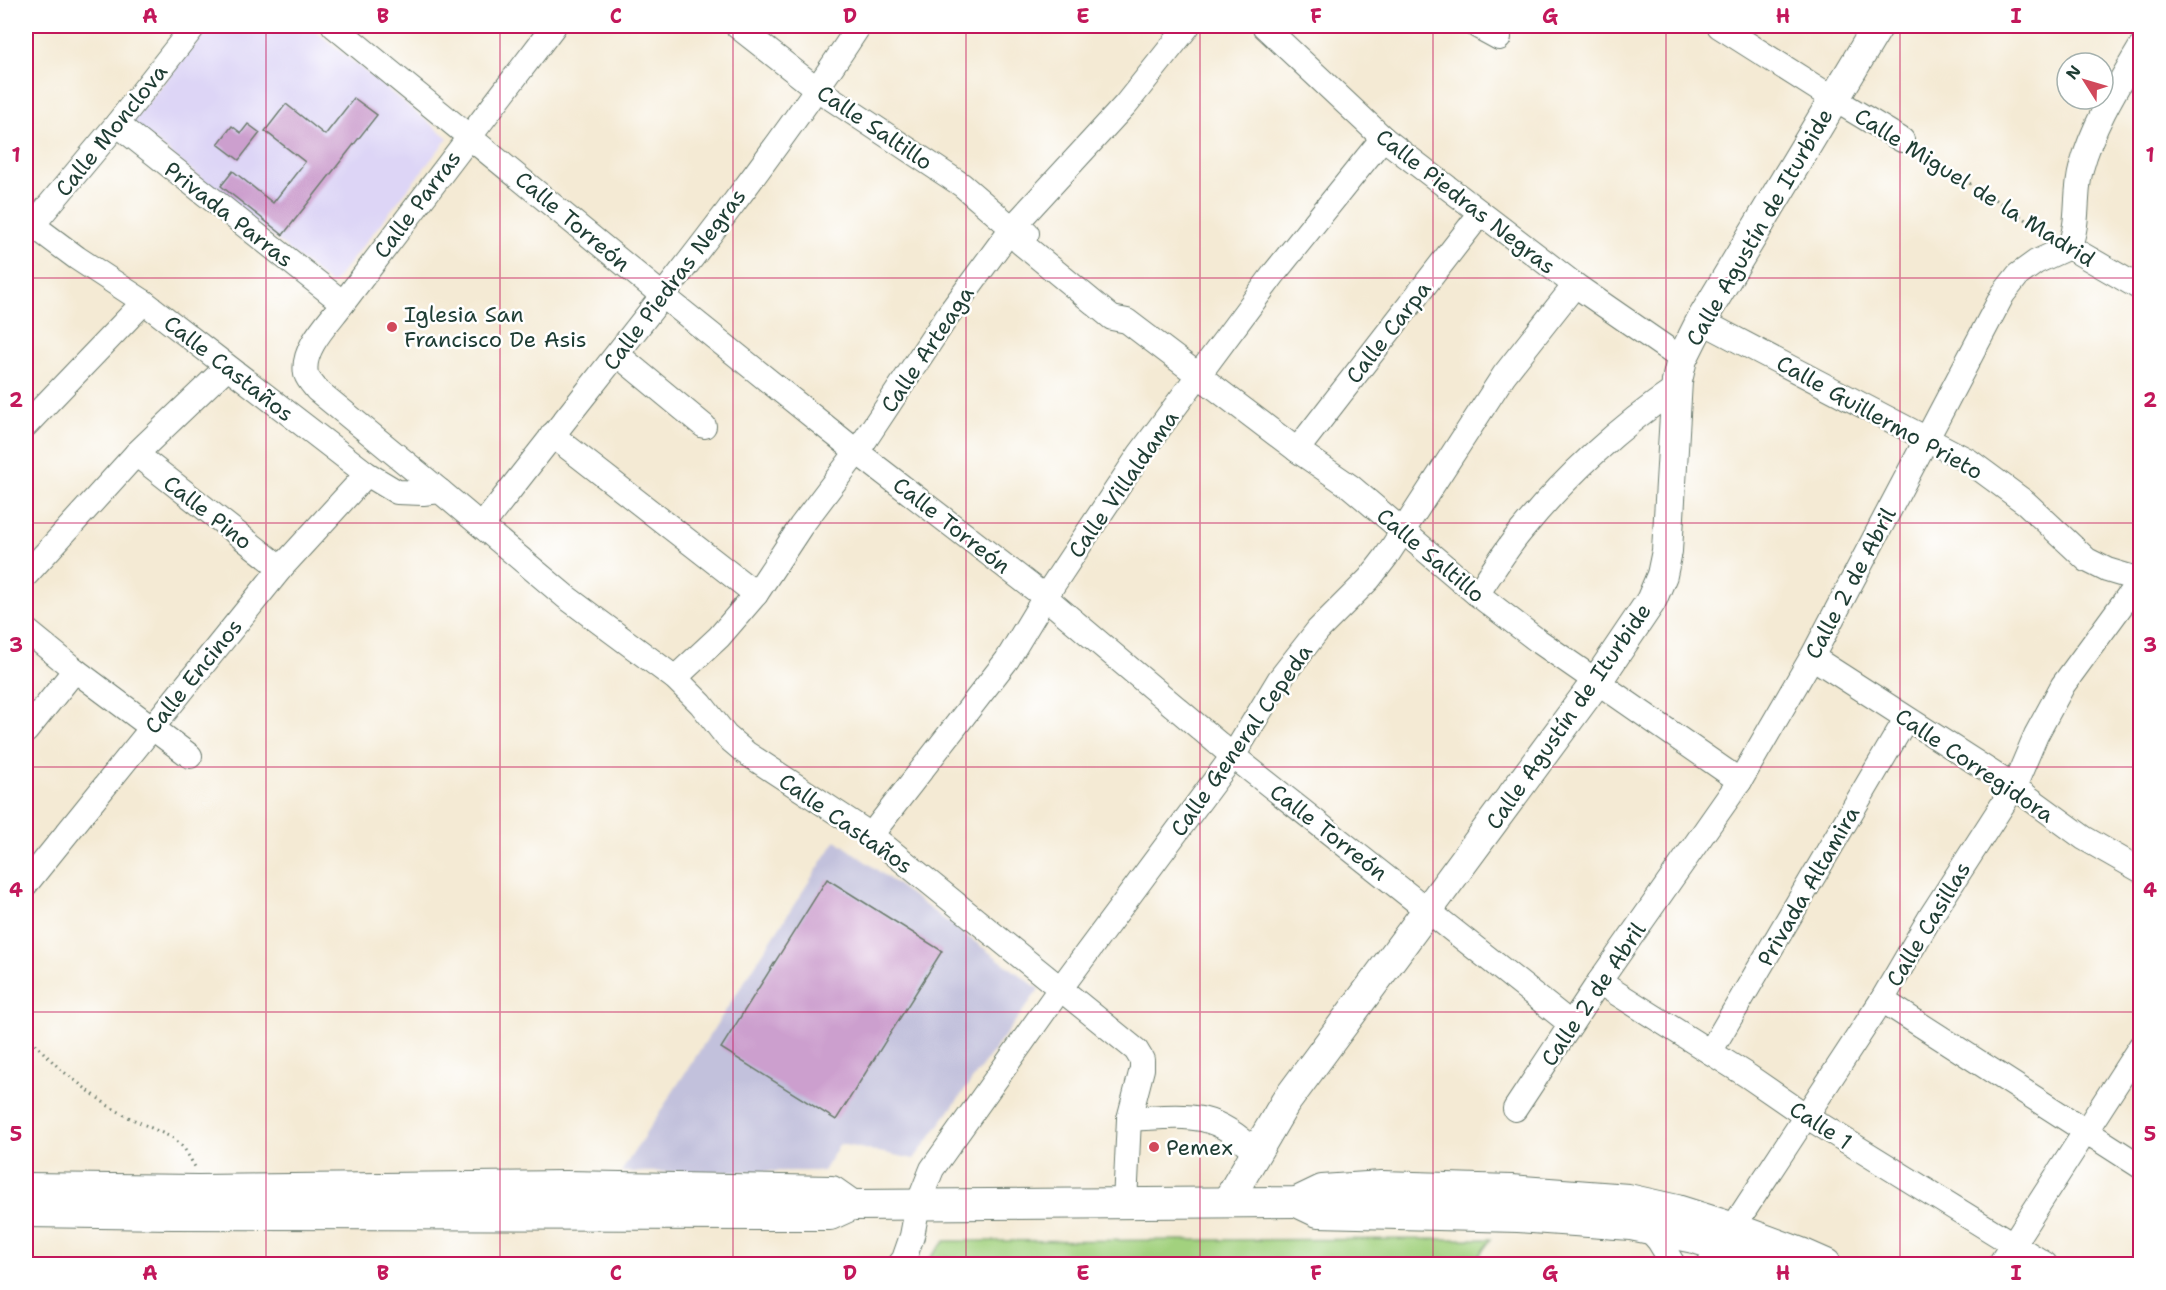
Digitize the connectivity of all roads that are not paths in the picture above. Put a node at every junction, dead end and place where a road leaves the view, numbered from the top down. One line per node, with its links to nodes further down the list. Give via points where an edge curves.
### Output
1 (194, 26): 15 (street, Calle Monclova)
2 (334, 26): 16 (street, Calle Torreón)
3 (554, 26): 16 (street, Calle Parras)
4 (737, 26): 13 (street, Calle Saltillo)
5 (859, 26): 13 (street, Calle Piedras Negras)
6 (1188, 26): 21 (street, Calle Arteaga, via 1126,104)
7 (1264, 26): 17 (street, Calle Piedras Negras)
8 (1477, 26): 11 (street)
9 (1719, 26): 14 (street, Calle Miguel de la Madrid)
10 (1878, 26): 14 (main road, Calle Agustín de Iturbide)
11 (1499, 38)
12 (2140, 48): 22 (street, via 2096,126 2080,171 2074,235)
13 (817, 89): 21 (street, Calle Saltillo, via 962,185); 25 (street, Calle Piedras Negras)
14 (1834, 99): 18 (street, Calle Miguel de la Madrid); 28 (main road, Calle Agustín de Iturbide)
15 (117, 124): 20 (street, Calle Monclova); 27 (street, Privada Parras)
16 (469, 135): 25 (street, Calle Torreón); 27 (street, Calle Parras)
17 (1383, 138): 19 (street, Calle Piedras Negras); 32 (street, Calle Villaldama, via 1276,271)
18 (1902, 140)
19 (1480, 214): 23 (street, Calle Piedras Negras); 39 (street, Calle Carpa)
20 (28, 226): 26 (street, Calle Castaños)
21 (1012, 228): 32 (street, Calle Saltillo, via 1021,243 1112,318 1127,321); 40 (street, Calle Arteaga, via 948,315)
22 (2069, 247): 24 (street, Calle Miguel de la Madrid); 38 (street, Calle 2 de Abril, via 2036,262 2018,275 2003,294)
23 (1575, 285): 30 (street, Calle Piedras Negras); 45 (street, Calle General Cepeda, via 1498,385)
24 (2140, 288)
25 (662, 295): 29 (street, Calle Piedras Negras); 40 (street, Calle Torreón)
26 (144, 302): 31 (street, Calle Castaños); 35 (street)
27 (343, 303): 34 (street, Calle Parras, via 305,363 307,377)
28 (1701, 321): 30 (main road, Calle Agustín de Iturbide); 38 (street, Calle Guillermo Prieto)
29 (618, 355): 36 (street); 37 (street, Calle Piedras Negras)
30 (1682, 359): 33 (main road, Calle Agustín de Iturbide)
31 (227, 367): 41 (street); 42 (street, Calle Castaños)
32 (1199, 377): 39 (street, Calle Saltillo); 51 (street, Calle Villaldama, via 1140,454)
33 (1677, 388): 50 (street, via 1585,463 1521,530); 56 (main road, Calle Agustín de Iturbide, via 1670,521 1662,575 1651,601)
34 (317, 390): 43 (street, Calle Castaños)
35 (26, 426)
36 (704, 426)
37 (552, 435): 44 (street, Calle Piedras Negras); 49 (street)
38 (1927, 438): 48 (street, Calle Guillermo Prieto, via 1969,461 2026,503 2087,560); 53 (street, Calle 2 de Abril)
39 (1297, 450): 45 (street, Calle Saltillo, via 1351,487)
40 (857, 452): 49 (street, Calle Arteaga); 51 (street, Calle Torreón)
41 (136, 454): 46 (street, Calle Pino); 47 (street)
42 (367, 474): 43 (street, Calle Castaños, via 397,492); 46 (street, Calle Encinos)
43 (440, 491): 44 (street, Calle Castaños)
44 (482, 526): 55 (street, Calle Castaños, via 566,597)
45 (1402, 531): 50 (street, Calle Saltillo); 61 (street, Calle General Cepeda, via 1369,579 1318,630 1279,681)
46 (281, 568): 58 (street, Calle Encinos)
47 (26, 575)
48 (2140, 580): 63 (street, Calle Casillas, via 2063,685)
49 (756, 594): 55 (street, Calle Arteaga, via 719,637)
50 (1477, 594): 56 (street, Calle Saltillo)
51 (1045, 597): 61 (street, Calle Torreón); 64 (street, Calle Villaldama, via 1007,660)
52 (26, 630): 54 (street)
53 (1812, 657): 57 (street, Calle Corregidora); 62 (street, Calle 2 de Abril)
54 (75, 670): 58 (street); 59 (street)
55 (675, 678): 64 (street, Calle Castaños, via 746,753)
56 (1597, 681): 62 (street, Calle Saltillo); 67 (main road, Calle Agustín de Iturbide)
57 (1906, 719): 63 (street, Calle Corregidora); 73 (street, Privada Altamira)
58 (152, 726): 60 (street); 66 (street, Calle Encinos)
59 (26, 731)
60 (190, 756)
61 (1233, 756): 67 (street, Calle Torreón); 69 (street, Calle General Cepeda)
62 (1740, 781): 68 (street, Calle 2 de Abril)
63 (2014, 787): 65 (street, Calle Corregidora, via 2084,838); 70 (street, Calle Casillas)
64 (871, 835): 69 (street, Calle Castaños)
65 (2140, 870)
66 (26, 884)
67 (1428, 910): 71 (street, Calle Torreón); 78 (main road, Calle Agustín de Iturbide, via 1285,1103)
68 (1599, 982): 71 (street, Calle 2 de Abril); 73 (street, Calle 1)
69 (1060, 989): 76 (street, Calle Castaños, via 1137,1050 1142,1069); 85 (street, Calle General Cepeda, via 932,1169)
70 (1882, 1000): 75 (street, Calle Casillas); 77 (street)
71 (1571, 1024): 74 (street, Calle 2 de Abril)
72 (2140, 1047): 77 (street)
73 (1710, 1052): 75 (street, Calle 1)
74 (1515, 1109)
75 (1806, 1116): 88 (street, Calle 1); 89 (street, Calle Casillas)
76 (1129, 1119): 78 (street, via 1207,1119 1222,1125); 83 (street, Calle Castaños)
77 (2087, 1132): 79 (street); 88 (street)
78 (1256, 1152): 81 (main road, Calle Agustín de Iturbide)
79 (2140, 1166)
80 (26, 1188): 84 (main road, via 566,1186 832,1191)
81 (1227, 1202): 82 (main road); 83 (main road)
82 (1297, 1202): 87 (main road, via 1318,1212 1518,1217); 89 (main road, via 1322,1190 1382,1186 1628,1199 1677,1210)
83 (1125, 1203): 85 (main road)
84 (852, 1204): 85 (main road); 86 (main road, via 830,1215)
85 (918, 1204): 90 (street, Calle General Cepeda, via 912,1236)
86 (26, 1212)
87 (1647, 1227): 89 (main road); 91 (street)
88 (2014, 1245): 94 (street); 95 (street, Calle 1)
89 (1721, 1246): 92 (main road); 93 (main road, via 1801,1253)
90 (900, 1264)
91 (1673, 1264)
92 (1778, 1264)
93 (1826, 1264)
94 (2000, 1264)
95 (2045, 1264)

